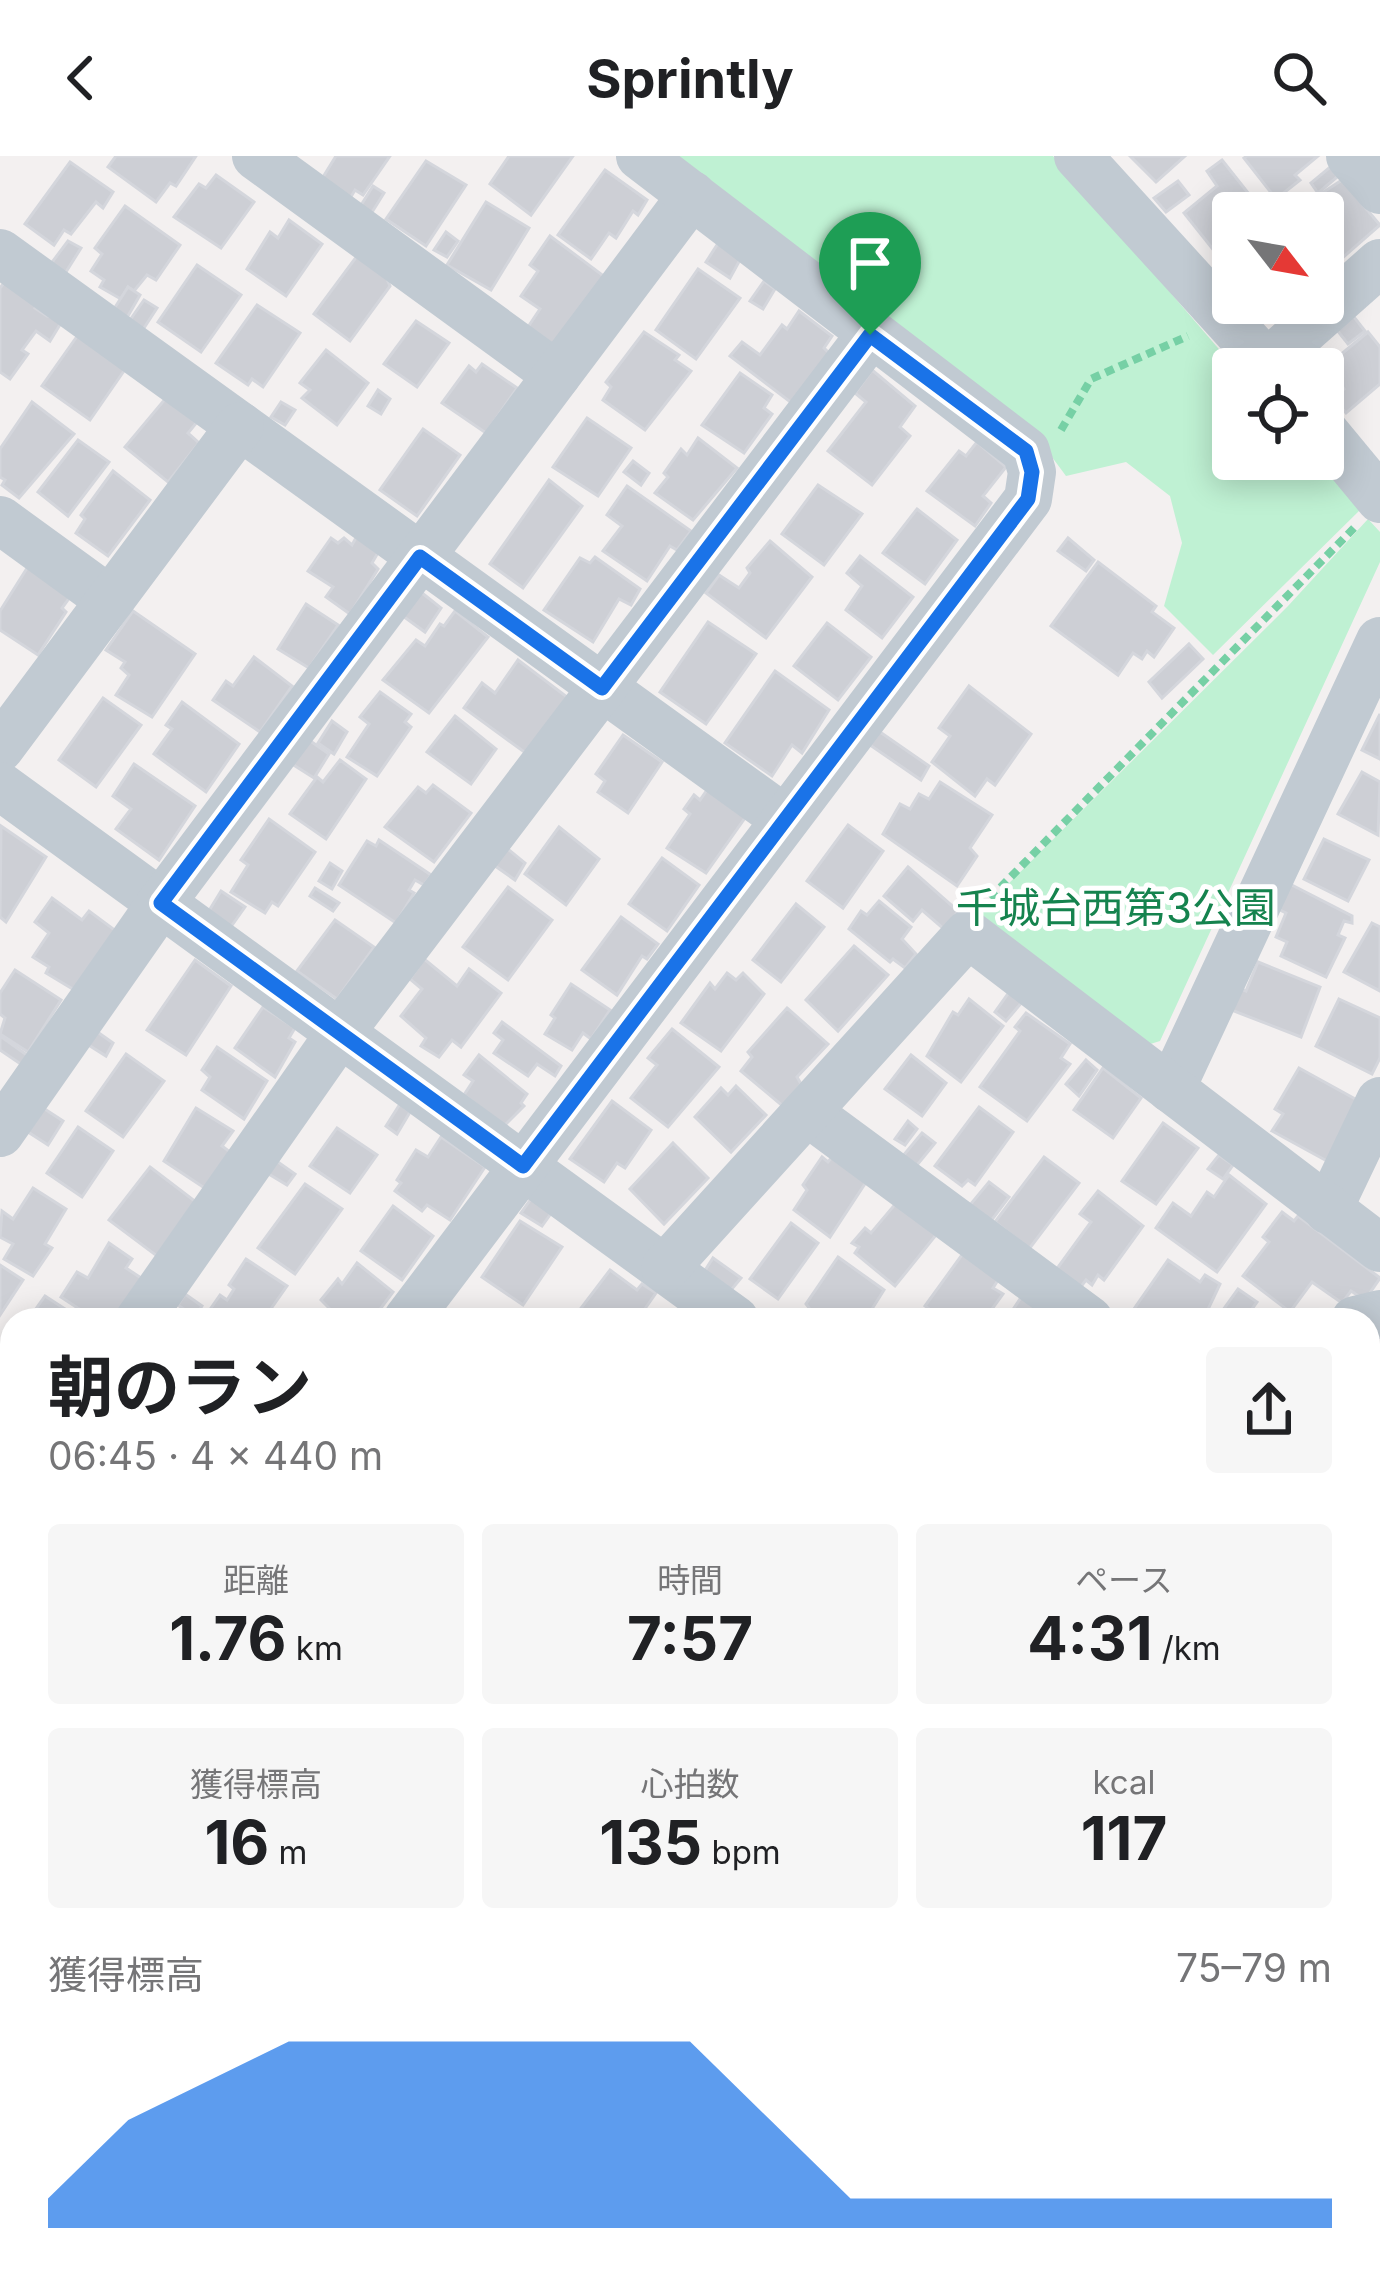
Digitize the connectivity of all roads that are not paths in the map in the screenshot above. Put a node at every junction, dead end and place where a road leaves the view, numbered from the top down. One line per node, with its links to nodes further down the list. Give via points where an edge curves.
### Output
1 (256, 156): 12 (street)
2 (640, 156): 6 (street)
3 (1078, 156): 10 (street)
4 (1350, 156): 5 (street)
5 (1380, 190)
6 (692, 195): 9 (street); 12 (street)
7 (0, 253): 13 (street)
8 (1380, 263): 11 (street)
9 (870, 335): 20 (street); 23 (street, via 1026,451 1028,499)
10 (1254, 348)
11 (1289, 348)
12 (557, 375): 17 (street)
13 (240, 427): 17 (street); 18 (street)
14 (1344, 463): 15 (street)
15 (1372, 508)
16 (0, 520): 18 (street)
17 (420, 557): 20 (street); 24 (street)
18 (110, 600): 21 (street)
19 (1380, 641): 26 (street)
20 (602, 688): 23 (street); 25 (street)
21 (0, 748)
22 (0, 786): 24 (street)
23 (785, 819): 30 (street)
24 (161, 903): 25 (street); 29 (street)
25 (340, 1033): 30 (street); 34 (street)
26 (1171, 1089): 28 (street, via 968,934); 31 (street)
27 (1380, 1101): 31 (street)
28 (807, 1112): 33 (street); 37 (street)
29 (0, 1133)
30 (523, 1166): 33 (street); 35 (street)
31 (1328, 1210): 32 (street)
32 (1380, 1248)
33 (665, 1268): 36 (street)
34 (147, 1308)
35 (416, 1308)
36 (719, 1308)
37 (1073, 1308)

